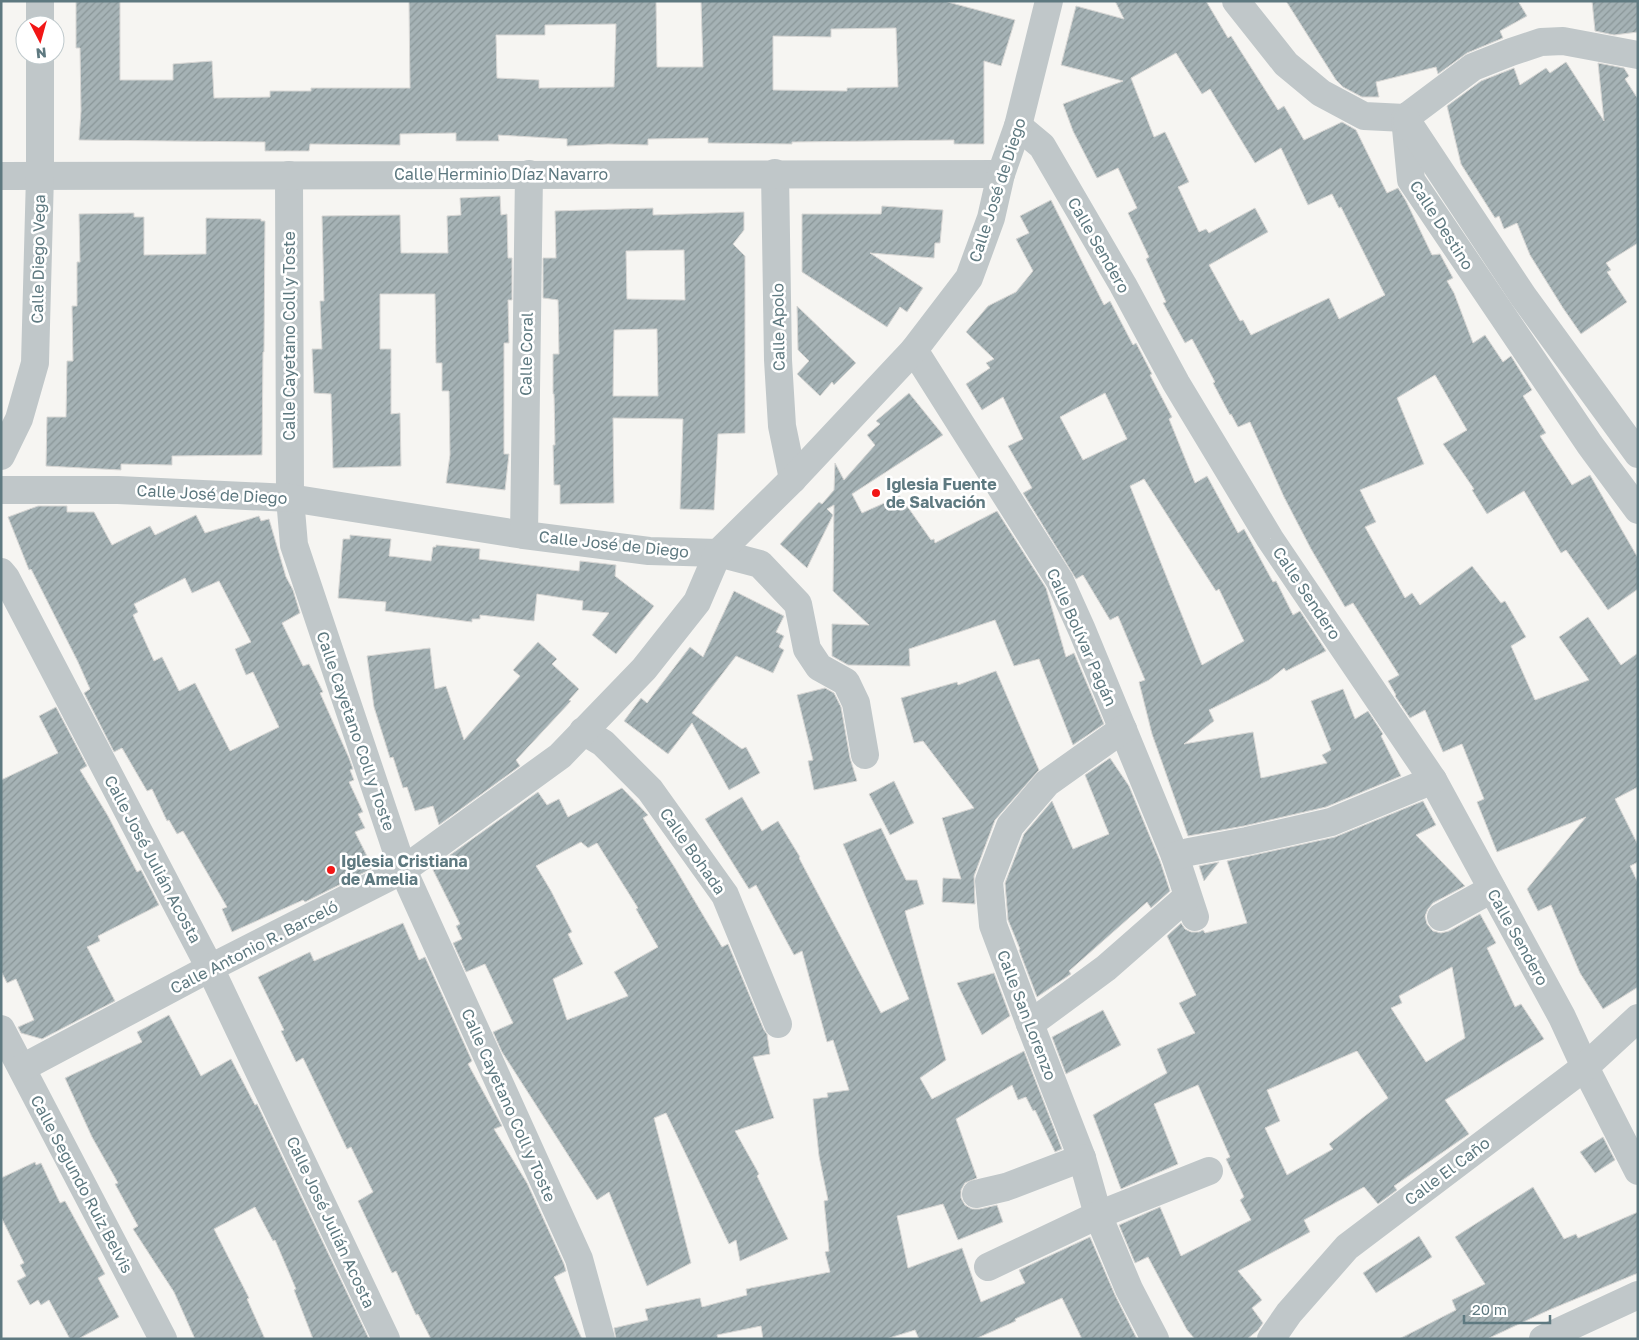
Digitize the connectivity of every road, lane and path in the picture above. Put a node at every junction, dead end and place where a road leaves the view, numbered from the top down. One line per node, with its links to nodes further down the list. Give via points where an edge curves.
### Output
1 (40, 1): 4 (street)
2 (1049, 1): 8 (street, Calle José de Diego)
3 (1236, 1): 7 (street, via 1286,64 1321,93 1364,116)
4 (40, 15)
5 (1638, 55): 7 (street, via 1563,41 1541,42 1473,67)
6 (40, 65): 14 (street, Calle Diego Vega)
7 (1405, 118): 16 (street, Calle Destino, via 1523,296); 21 (street, Calle Destino, via 1411,180 1590,445)
8 (1018, 126): 11 (street, Calle José de Diego); 28 (street, Calle Sendero, via 1042,146 1123,284 1176,383 1270,539)
9 (775, 173): 10 (street, Calle Herminio Díaz Navarro); 11 (street, Calle Herminio Díaz Navarro); 18 (street, Calle Apolo, via 778,360 782,426)
10 (529, 174): 12 (street, Calle Herminio Díaz Navarro); 22 (street, Calle Coral)
11 (1001, 174): 15 (street, Calle José de Diego, via 991,218 969,278)
12 (289, 175): 14 (street, Calle Herminio Díaz Navarro); 20 (street, Calle Cayetano Coll y Toste)
13 (1, 176): 14 (street, Calle Herminio Díaz Navarro)
14 (40, 176): 17 (street, Calle Diego Vega, via 36,363 19,419)
15 (914, 350): 18 (street, Calle José de Diego); 25 (street, Calle Bolívar Pagán, via 1060,581)
16 (1638, 454)
17 (1, 456)
18 (793, 479): 23 (street, Calle José de Diego)
19 (1, 490): 20 (street, Calle José de Diego, via 118,490)
20 (290, 498): 22 (street, Calle José de Diego); 30 (street, Calle Cayetano Coll y Toste, via 294,545)
21 (1638, 510)
22 (524, 535): 23 (street, Calle José de Diego, via 649,551)
23 (718, 553): 26 (street, Calle Antonio R. Barceló, via 697,602 644,669); 27 (street, via 760,564 798,604 807,649 819,667 846,682 853,696)
24 (1, 572): 33 (street, Calle José Julián Acosta)
25 (1123, 729): 29 (street, Calle Bolívar Pagán); 36 (street, Calle San Lorenzo, via 1048,783 1022,812 1010,826 989,881 993,925)
26 (583, 731): 30 (street, Calle Antonio R. Barceló, via 560,756); 35 (street, Calle Bohada, via 603,743 650,790 725,895)
27 (865, 755)
28 (1433, 780): 29 (street, via 1331,822); 31 (street, Calle Sendero)
29 (1174, 856): 36 (street, Calle Bolívar Pagán, via 1191,907)
30 (402, 870): 33 (street, Calle Antonio R. Barceló); 49 (street, Calle Cayetano Coll y Toste, via 579,1259)
31 (1492, 889): 32 (street); 38 (street, Calle Sendero)
32 (1441, 916)
33 (210, 968): 39 (street, Calle Antonio R. Barceló); 48 (street, Calle José Julián Acosta)
34 (1638, 1018): 38 (street, Calle El Caño)
35 (778, 1024)
36 (1030, 1024): 40 (street, Calle San Lorenzo)
37 (1, 1029): 39 (street, Calle Segundo Ruiz Belvis)
38 (1585, 1066): 41 (street, Calle Sendero); 51 (street, Calle El Caño, via 1347,1247 1289,1313)
39 (22, 1068): 47 (street, Calle Segundo Ruiz Belvis)
40 (1082, 1158): 43 (street, via 1006,1187); 44 (street, Calle San Lorenzo)
41 (1636, 1165)
42 (1210, 1171): 44 (street)
43 (976, 1194)
44 (1098, 1215): 45 (street); 50 (street, Calle San Lorenzo)
45 (988, 1267)
46 (1638, 1295): 52 (street)
47 (163, 1339)
48 (386, 1339)
49 (601, 1339)
50 (1155, 1339)
51 (1271, 1339)
52 (1543, 1339)

